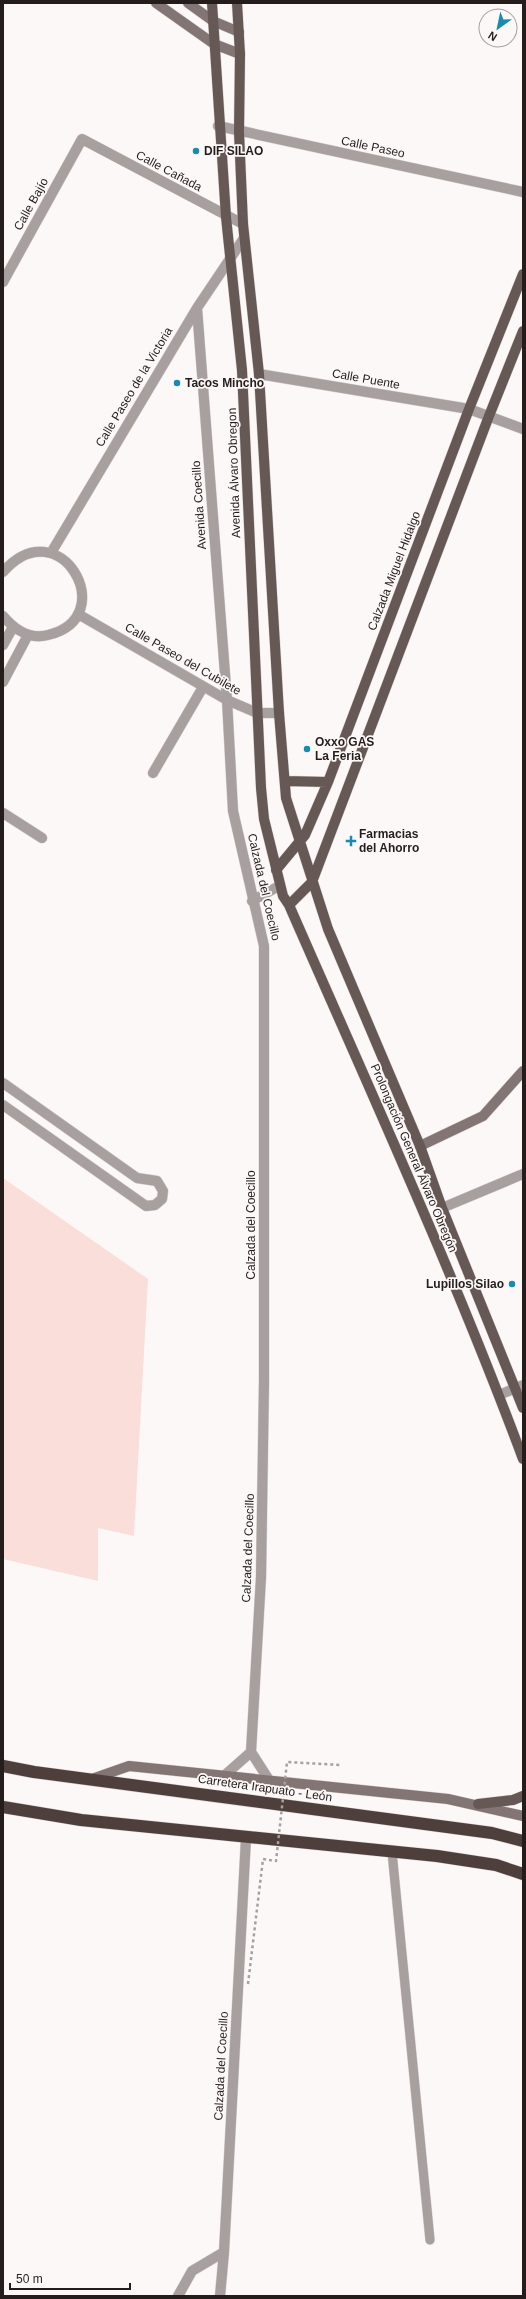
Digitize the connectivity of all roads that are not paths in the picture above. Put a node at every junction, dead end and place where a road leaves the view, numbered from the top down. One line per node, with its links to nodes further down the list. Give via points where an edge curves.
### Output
1 (156, 3): 7 (street)
2 (188, 3): 5 (street)
3 (212, 3): 5 (main road, Avenida Álvaro Obregon)
4 (237, 3): 6 (main road)
5 (213, 21): 6 (street); 7 (main road, Avenida Álvaro Obregon)
6 (239, 32): 8 (main road)
7 (214, 44): 8 (street); 9 (main road, Avenida Álvaro Obregon)
8 (240, 54): 10 (main road)
9 (218, 126): 10 (street, Calle Paseo); 13 (main road, Avenida Álvaro Obregon)
10 (239, 132): 12 (street, Calle Paseo); 14 (main road)
11 (82, 139): 13 (street, Calle Cañada); 18 (street, Calle Bajío)
12 (523, 192)
13 (226, 217): 14 (street, Calle Cañada); 16 (main road, Avenida Álvaro Obregon)
14 (243, 224): 15 (main road)
15 (244, 238): 16 (street, Calle Paseo de la Victoria); 21 (main road)
16 (231, 256): 19 (street, Calle Paseo de la Victoria); 35 (main road, Avenida Álvaro Obregon, via 242,370)
17 (523, 274): 22 (main road, Calzada Miguel Hidalgo)
18 (3, 282)
19 (197, 308): 25 (street, Calle Paseo de la Victoria); 34 (street, Avenida Coecillo)
20 (523, 331): 23 (main road)
21 (259, 374): 22 (street, Calle Puente); 36 (main road)
22 (469, 409): 23 (street, Calle Puente); 39 (main road, Calzada Miguel Hidalgo)
23 (489, 416): 24 (street, Calle Puente); 44 (main road)
24 (523, 428)
25 (51, 553): 26 (street, via 29,552 13,560); 27 (street, via 75,569 81,584 82,599)
26 (3, 572)
27 (78, 614): 30 (street, via 69,625 57,633); 33 (street, Calle Paseo del Cubilete)
28 (3, 616): 29 (street)
29 (12, 626): 30 (street); 31 (street)
30 (28, 635): 32 (street)
31 (3, 645)
32 (3, 682)
33 (203, 687): 34 (street, Calle Paseo del Cubilete); 37 (street)
34 (227, 700): 35 (street, Calle Paseo del Cubilete); 46 (street, Calzada del Coecillo, via 233,811)
35 (257, 713): 36 (street, Calle Paseo del Cubilete); 43 (main road, Avenida Álvaro Obregon, via 264,819)
36 (279, 713): 38 (main road)
37 (153, 773)
38 (285, 781): 39 (main road); 42 (main road, via 286,798)
39 (328, 782): 42 (main road, Calzada Miguel Hidalgo)
40 (3, 813): 41 (street)
41 (42, 838)
42 (300, 842): 43 (main road, Calzada Miguel Hidalgo); 44 (main road, Prolongación General Álvaro Obregón)
43 (276, 870): 45 (main road, Prolongación General Álvaro Obregón)
44 (312, 882): 47 (main road); 51 (main road, Prolongación General Álvaro Obregón, via 328,929)
45 (279, 886): 46 (street); 47 (main road, Prolongación General Álvaro Obregón)
46 (252, 901): 58 (street, Calzada del Coecillo, via 264,946 264,1326 261,1577)
47 (290, 905): 55 (main road, Prolongación General Álvaro Obregón, via 424,1214)
48 (523, 1071): 51 (street, via 483,1116)
49 (3, 1084): 50 (street, via 137,1178 158,1181 163,1191 162,1199 155,1205 146,1206)
50 (3, 1105)
51 (420, 1146): 53 (main road, Prolongación General Álvaro Obregón)
52 (523, 1174): 53 (street)
53 (442, 1208): 54 (main road, Prolongación General Álvaro Obregón)
54 (519, 1386): 55 (street); 56 (main road, Prolongación General Álvaro Obregón)
55 (499, 1395): 57 (main road, Prolongación General Álvaro Obregón)
56 (523, 1408)
57 (523, 1459)
58 (251, 1752): 60 (street); 62 (street)
59 (3, 1766): 61 (highway, Carretera Irapuato - León)
60 (225, 1775): 61 (street, via 129,1766); 62 (street)
61 (92, 1779): 68 (highway, Carretera Irapuato - León, via 492,1833)
62 (269, 1780): 64 (street, via 403,1793)
63 (523, 1796): 64 (main road, via 514,1800)
64 (478, 1804): 66 (street)
65 (3, 1807): 67 (highway, via 81,1820)
66 (523, 1816)
67 (246, 1838): 69 (highway); 72 (street, Calzada del Coecillo)
68 (523, 1841)
69 (392, 1852): 70 (highway, via 496,1865); 71 (lane)
70 (523, 1874)
71 (430, 2240)
72 (224, 2252): 73 (street, via 192,2271); 74 (street, Calzada del Coecillo)
73 (178, 2296)
74 (220, 2296)

